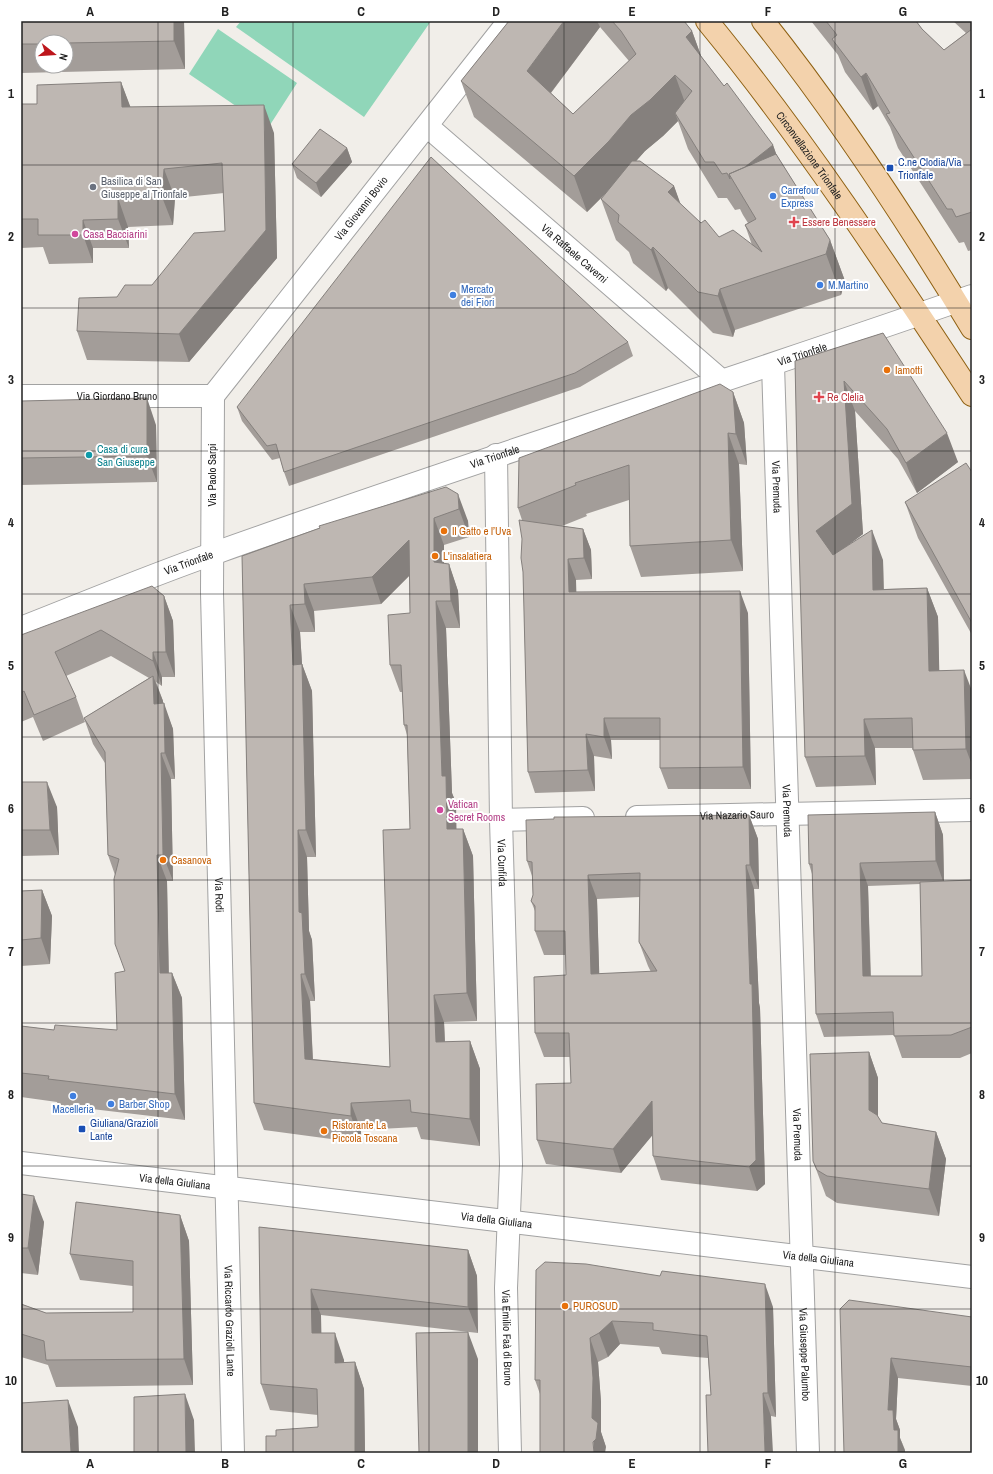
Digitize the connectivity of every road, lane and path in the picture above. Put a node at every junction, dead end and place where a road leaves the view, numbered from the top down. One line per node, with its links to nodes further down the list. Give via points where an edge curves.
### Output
1 (509, 21): 4 (street, Via Giovanni Bovio)
2 (707, 21): 6 (main road, Circonvallazione Trionfale, via 827,178)
3 (763, 21): 5 (main road, via 800,67)
4 (428, 126): 9 (street, Via Raffaele Caverni); 12 (street, Via Giovanni Bovio)
5 (964, 299): 6 (street, Via Trionfale); 7 (main road)
6 (919, 314): 8 (street, Via Trionfale); 10 (main road, Circonvallazione Trionfale)
7 (972, 328)
8 (774, 365): 9 (street, Via Trionfale); 17 (street, Via Premuda)
9 (722, 381): 13 (street, Via Trionfale)
10 (972, 395)
11 (21, 396): 12 (street, Via Giordano Bruno)
12 (213, 396): 14 (street, Via Paolo Sarpi)
13 (496, 455): 14 (street, Via Trionfale); 18 (street, Via Cunfida)
14 (212, 554): 15 (street, Via Trionfale); 20 (street, Via Rodi)
15 (21, 628)
16 (972, 810): 17 (street, Via Nazario Sauro)
17 (788, 814): 18 (street, Via Nazario Sauro); 22 (street, Via Premuda)
18 (501, 820): 21 (street, Via Cunfida, via 511,1164)
19 (21, 1163): 20 (street, Via della Giuliana)
20 (227, 1188): 21 (street, Via della Giuliana); 24 (street, Via Riccardo Grazioli Lante)
21 (509, 1222): 22 (street, Via della Giuliana); 25 (street, Via Emilio Faà di Bruno, via 506,1288)
22 (801, 1256): 23 (street, Via della Giuliana); 26 (street, Via Giuseppe Palumbo)
23 (972, 1277)
24 (233, 1453)
25 (510, 1453)
26 (808, 1453)

